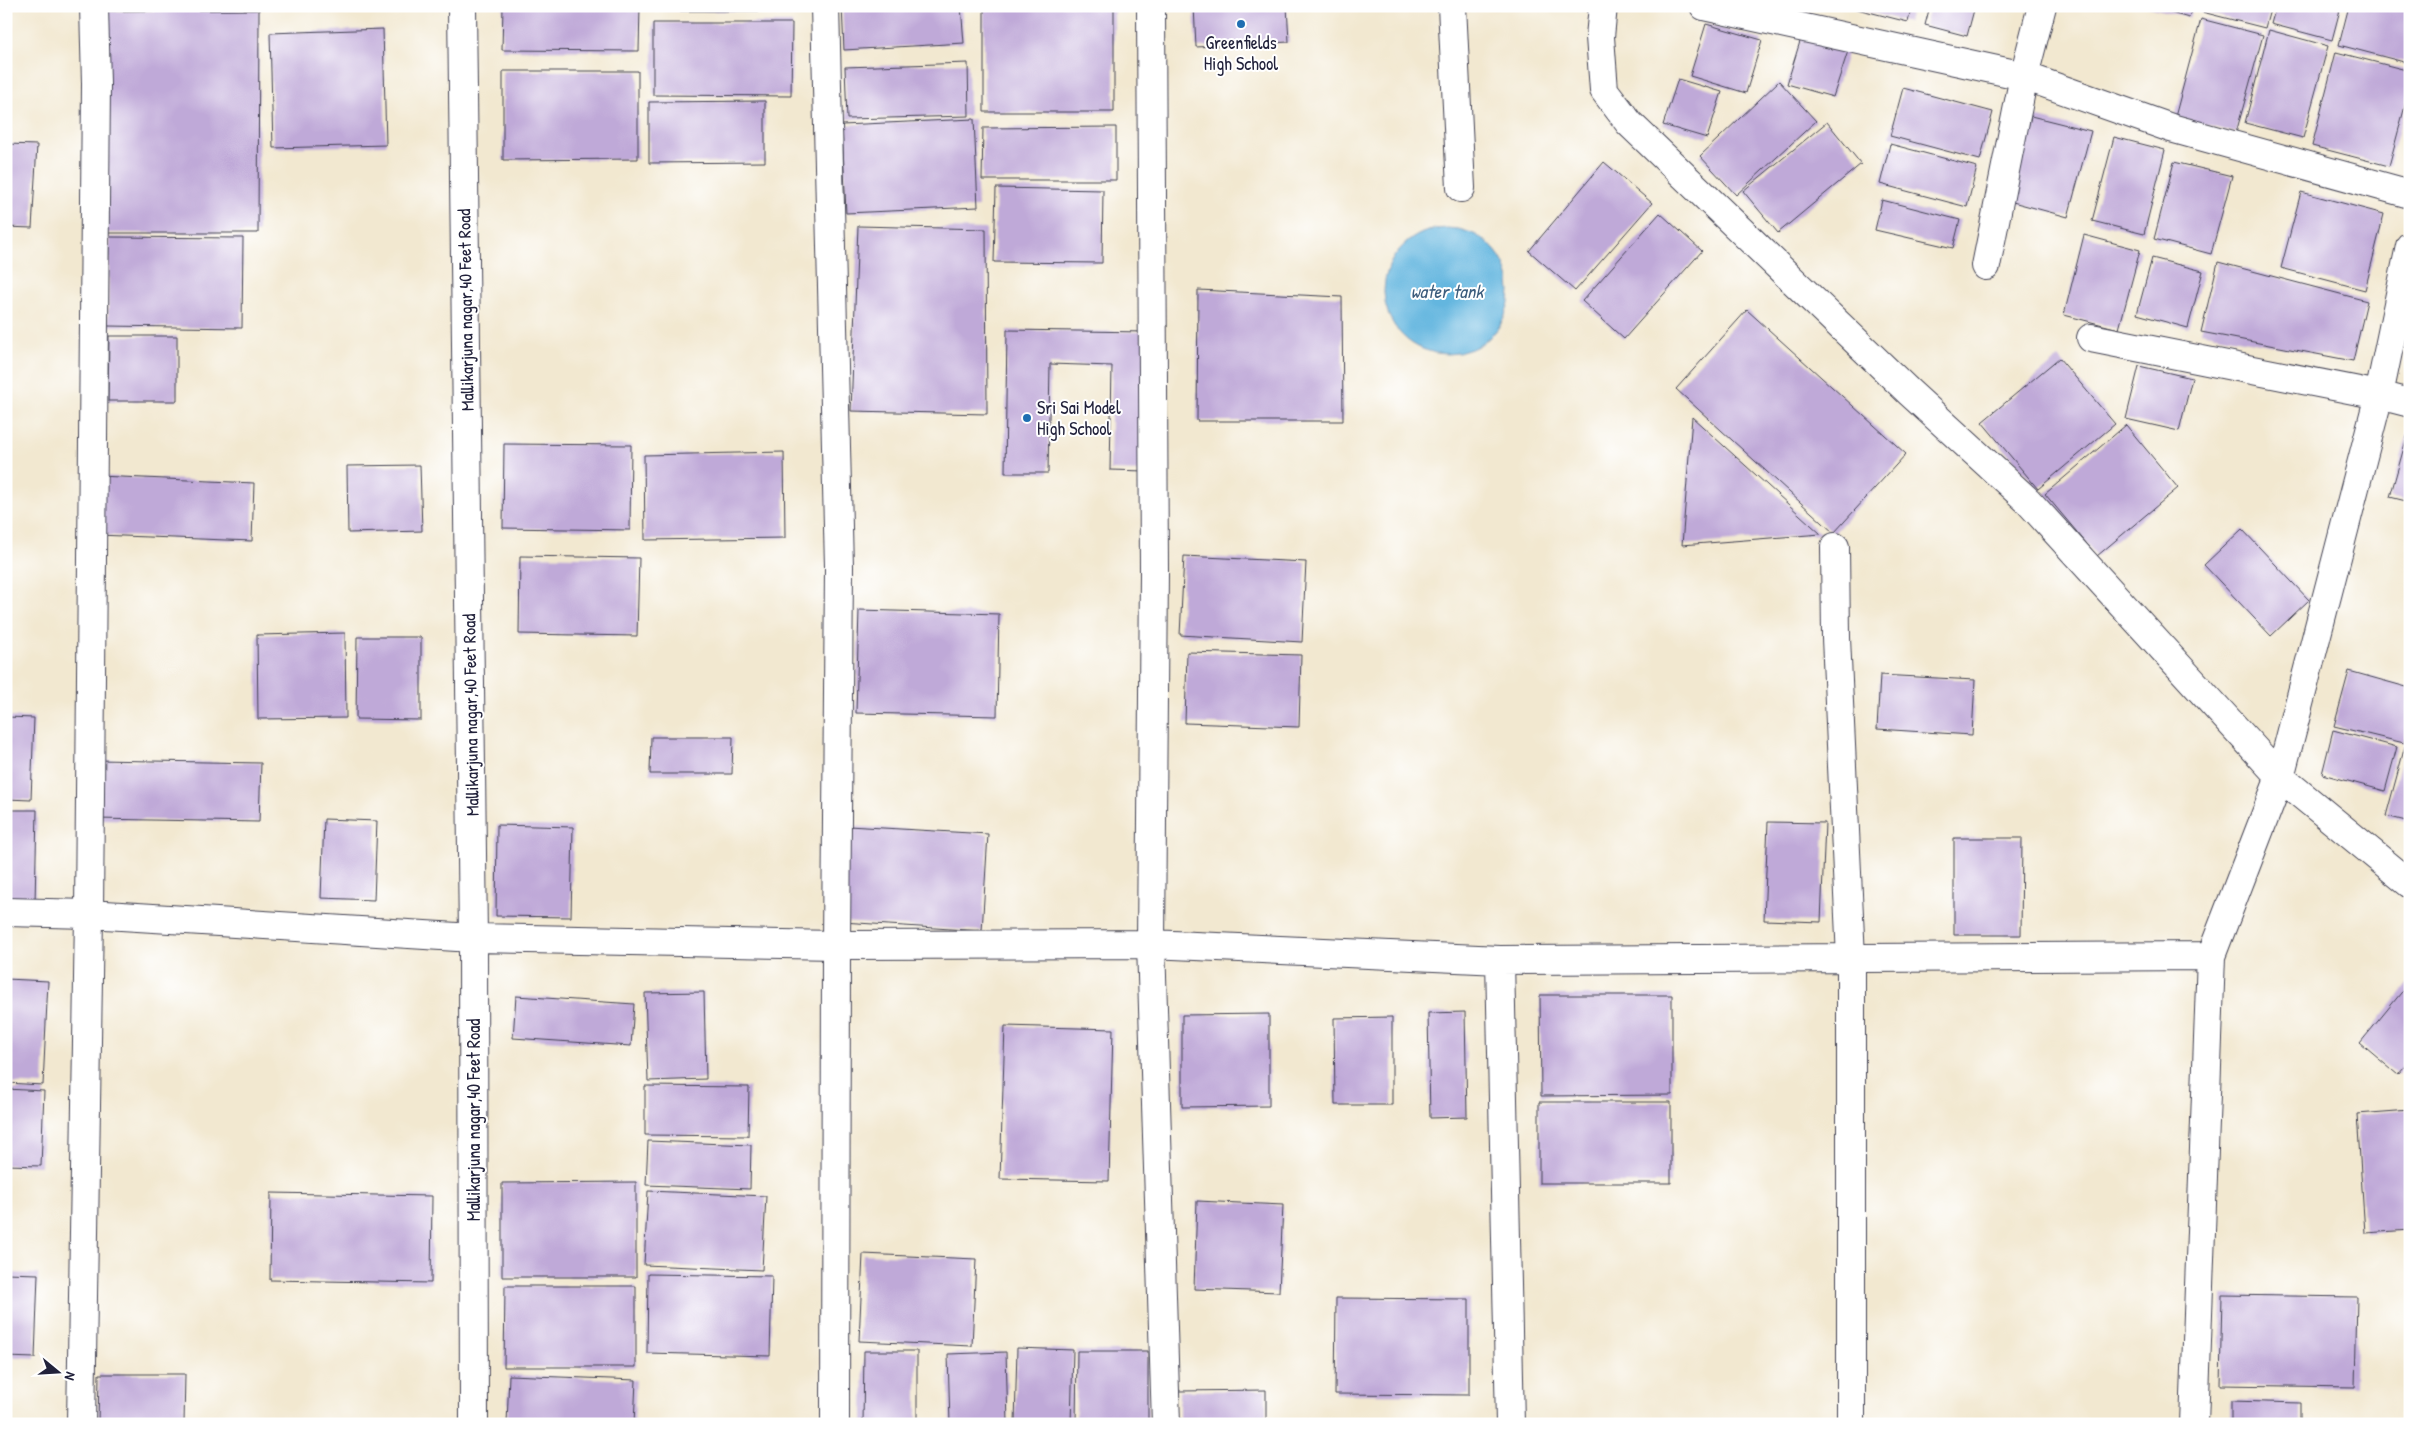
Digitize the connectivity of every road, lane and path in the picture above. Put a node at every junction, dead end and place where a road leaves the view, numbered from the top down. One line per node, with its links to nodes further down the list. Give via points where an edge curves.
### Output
1 (94, 6): 21 (street)
2 (462, 6): 22 (street, Mallikarjuna nagar,40 Feet Road)
3 (825, 6): 23 (street, via 839,568)
4 (1151, 6): 24 (street, via 1154,551)
5 (1452, 6): 10 (street)
6 (1603, 6): 18 (street, via 1600,38 1604,90 1629,123 1909,392 2027,500)
7 (1704, 6): 9 (street)
8 (2042, 6): 9 (street)
9 (2024, 76): 11 (street, via 2171,128); 13 (street)
10 (1461, 188)
11 (2410, 194)
12 (2410, 246): 15 (street)
13 (1986, 266)
14 (2091, 338): 15 (street)
15 (2379, 395): 16 (street); 18 (street)
16 (2410, 403)
17 (1835, 547): 26 (street, via 1836,638)
18 (2280, 777): 19 (street); 25 (street)
19 (2410, 884)
20 (6, 912): 21 (street)
21 (89, 914): 22 (street); 28 (street)
22 (473, 938): 23 (street); 29 (street, Mallikarjuna nagar,40 Feet Road)
23 (836, 944): 24 (street); 30 (street)
24 (1151, 944): 27 (street); 31 (street)
25 (2211, 956): 26 (street); 34 (street)
26 (1851, 958): 27 (street); 33 (street)
27 (1500, 960): 32 (street)
28 (81, 1424)
29 (474, 1424)
30 (835, 1424)
31 (1166, 1424)
32 (1510, 1424)
33 (1851, 1424)
34 (2194, 1424)

